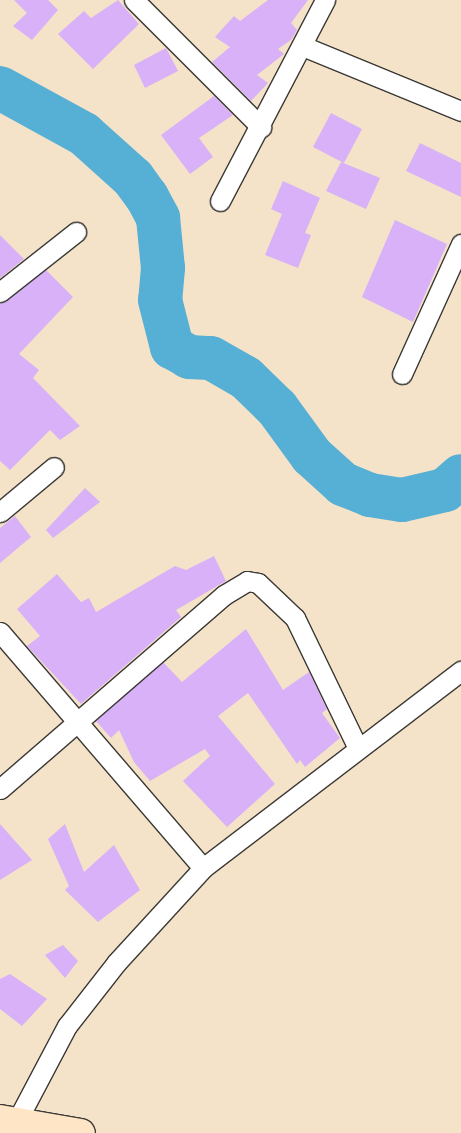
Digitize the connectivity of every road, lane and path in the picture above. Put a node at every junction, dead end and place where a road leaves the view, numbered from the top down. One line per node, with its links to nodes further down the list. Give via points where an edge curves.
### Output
1 (134, 0): 5 (street)
2 (325, 0): 3 (street)
3 (305, 47): 4 (street); 5 (street)
4 (461, 110)
5 (262, 127): 6 (street)
6 (220, 200)
7 (76, 232): 9 (street)
8 (461, 244): 10 (street)
9 (0, 292)
10 (402, 374)
11 (54, 467): 12 (street)
12 (0, 512)
13 (0, 632): 15 (street)
14 (461, 671): 16 (street)
15 (76, 720): 16 (street, via 224,595 247,581 258,583 295,618); 17 (street); 18 (street)
16 (357, 746): 18 (street)
17 (0, 789)
18 (204, 868): 19 (street, via 117,962 67,1026)
19 (8, 1125): 20 (main road)
20 (81, 1133)

